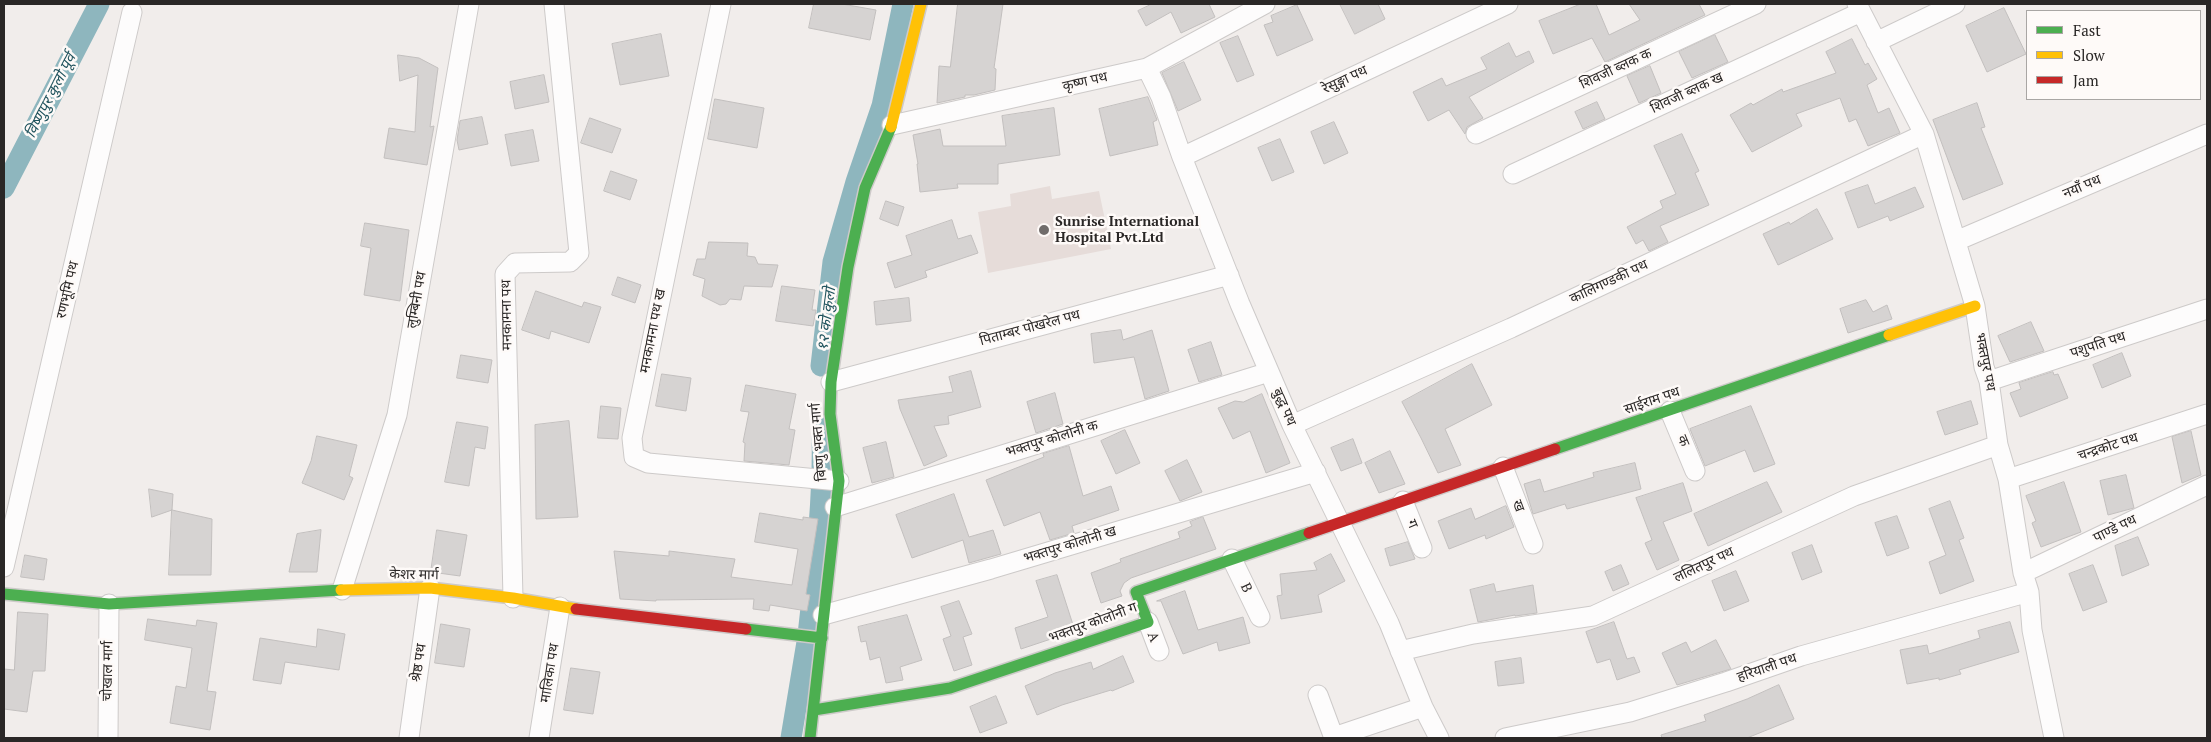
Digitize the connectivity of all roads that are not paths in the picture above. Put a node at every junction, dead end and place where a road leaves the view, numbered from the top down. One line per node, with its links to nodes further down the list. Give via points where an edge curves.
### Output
1 (469, 4): 46 (street, लुम्बिनी पथ, via 397,415)
2 (554, 4): 49 (street, मनकामना पथ, via 578,253 570,262 515,263 505,274)
3 (721, 4): 35 (street, मनकामना पथ ख, via 632,438 634,457 648,463)
4 (922, 4): 14 (street, बिष्णु भक्त मार्ग)
5 (1265, 4): 10 (street, कृष्ण पथ)
6 (1508, 4): 18 (street, रेसुङ्गा पथ)
7 (1756, 4): 15 (street, शिवजी ब्लक क)
8 (1954, 4): 12 (street)
9 (1859, 8): 12 (street, भक्तपुर पथ); 19 (street, शिवजी ब्लक ख)
10 (1241, 9): 13 (street, कृष्ण पथ)
11 (132, 12): 43 (street, रणभूमि पथ)
12 (1876, 42): 16 (street, भक्तपुर पथ)
13 (1147, 68): 14 (street, कृष्ण पथ); 18 (street, बुद्ध पथ)
14 (892, 125): 26 (street, बिष्णु भक्त मार्ग, via 865,188 848,267)
15 (1476, 134)
16 (1924, 134): 20 (street, भक्तपुर पथ); 29 (street, कालिगण्डकी पथ, via 1520,324)
17 (2207, 134): 20 (street, नयाँ पथ)
18 (1182, 157): 21 (street, बुद्ध पथ)
19 (1513, 174)
20 (1956, 241): 22 (street, भक्तपुर पथ)
21 (1228, 275): 24 (street, बुद्ध पथ); 26 (street, पिताम्बर पोखरेल पथ)
22 (1975, 306): 25 (street, भक्तपुर पथ); 27 (street, साईराम पथ)
23 (2207, 308): 25 (street, पशुपति पथ)
24 (1269, 372): 29 (street, बुद्ध पथ); 38 (street, भक्तपुर कोलोनी क)
25 (1989, 381): 30 (street, भक्तपुर पथ)
26 (831, 382): 35 (street, बिष्णु भक्त मार्ग, via 830,414)
27 (1670, 411): 31 (street, साईराम पथ); 32 (street, क)
28 (2207, 414): 34 (street, चन्द्रकोट पथ)
29 (1292, 425): 33 (street, बुद्ध पथ)
30 (1998, 445): 34 (street, भक्तपुर पथ); 57 (street, ललितपुर पथ, via 1854,496 1593,616 1474,634)
31 (1503, 467): 37 (street, साईराम पथ); 40 (street, ख)
32 (1696, 471)
33 (1316, 472): 39 (street, बुद्ध पथ); 52 (street, भक्तपुर कोलोनी ख, via 991,569)
34 (2008, 479): 44 (street, भक्तपुर पथ)
35 (838, 481): 38 (street, बिष्णु भक्त मार्ग)
36 (2207, 485): 44 (street, पाण्डे पथ)
37 (1402, 501): 39 (street, साईराम पथ); 41 (street, ग)
38 (836, 507): 52 (street, बिष्णु भक्त मार्ग)
39 (1338, 523): 42 (street, भक्तपुर कोलोनी ग); 57 (street, बुद्ध पथ)
40 (1533, 544)
41 (1422, 548)
42 (1232, 559): 53 (street, B); 54 (street, भक्तपुर कोलोनी ग, via 1136,592)
43 (4, 568)
44 (2023, 573): 47 (street, भक्तपुर पथ)
45 (430, 588): 46 (street, केशर मार्ग); 49 (street, केशर मार्ग); 63 (street, श्रेष्ठ पथ)
46 (342, 590): 50 (street, केशर मार्ग)
47 (2029, 592): 67 (street, हरियाली पथ, via 1801,656 1630,712); 68 (street, भक्तपुर पथ, via 2032,630)
48 (4, 594): 50 (street, केशर मार्ग)
49 (513, 598): 51 (street, केशर मार्ग)
50 (109, 604): 62 (street, चोखाल मार्ग)
51 (560, 607): 55 (street, केशर मार्ग); 64 (street, मालिका पथ)
52 (823, 615): 55 (street, बिष्णु भक्त मार्ग)
53 (1260, 617)
54 (1148, 622): 56 (street, A); 60 (street, भक्तपुर कोलोनी ग, via 950,688)
55 (819, 638): 60 (street, बिष्णु भक्त मार्ग)
56 (1159, 651)
57 (1400, 651): 59 (street, बुद्ध पथ)
58 (1318, 695): 61 (street)
59 (1423, 707): 61 (street); 66 (street, बुद्ध पथ)
60 (814, 710): 65 (street, बिष्णु भक्त मार्ग)
61 (1334, 737)
62 (108, 738)
63 (409, 738)
64 (539, 738)
65 (810, 738)
66 (1439, 738)
67 (1505, 738)
68 (2054, 738)

